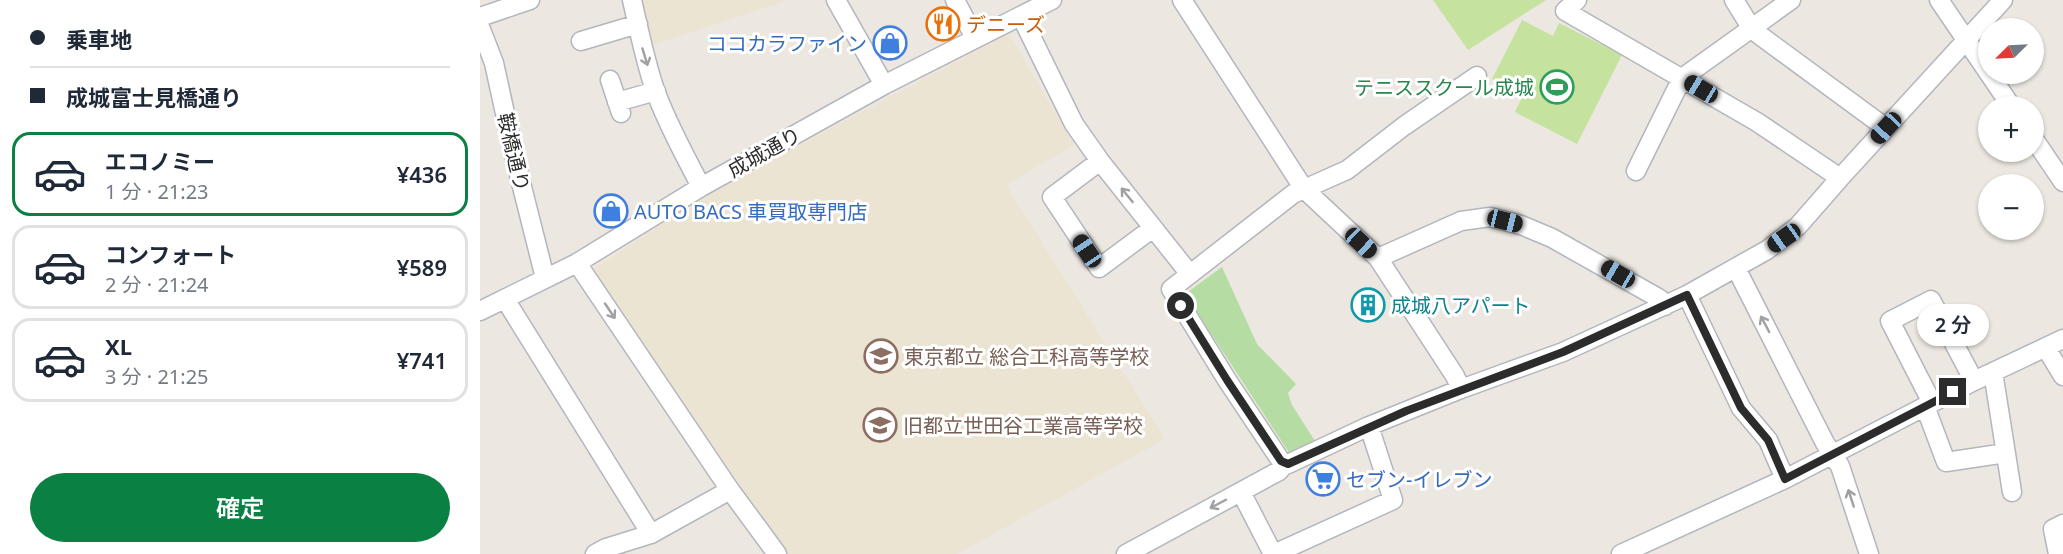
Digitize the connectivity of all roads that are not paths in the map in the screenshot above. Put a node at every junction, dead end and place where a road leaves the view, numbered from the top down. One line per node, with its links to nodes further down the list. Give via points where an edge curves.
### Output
1 (530, 0): 13 (street)
2 (632, 0): 14 (street)
3 (836, 0): 23 (street)
4 (955, 0): 17 (street)
5 (1052, 0): 12 (street, 成城通り)
6 (1182, 0): 33 (street)
7 (1577, 0): 21 (street, via 1565,11)
8 (1734, 0): 16 (street)
9 (1791, 0): 16 (street)
10 (1939, 0): 19 (street)
11 (2003, 0): 19 (street)
12 (1021, 15): 17 (street, 成城通り); 28 (street, via 1074,124)
13 (480, 17)
14 (638, 24): 18 (street); 24 (street, one-way to 24)
15 (480, 27): 39 (street, 鞍橋通り, via 494,63)
16 (1752, 28): 21 (street); 26 (street)
17 (975, 38): 23 (street, 成城通り)
18 (581, 41)
19 (1966, 41): 25 (street); 26 (street)
20 (1477, 76): 33 (street, via 1347,170)
21 (1682, 78): 29 (street); 30 (street)
22 (610, 80): 24 (street, via 619,107)
23 (884, 85): 32 (street, 成城通り)
24 (656, 91): 32 (street)
25 (2004, 96)
26 (1886, 128): 30 (street)
27 (2044, 154): 31 (street)
28 (1100, 161): 34 (street, one-way to 28); 34 (street, via 1052,197 1099,268)
29 (1636, 171)
30 (1840, 178): 37 (street, via 1798,226)
31 (2063, 182)
32 (701, 187): 36 (street, 成城通り)
33 (1304, 189): 35 (street); 38 (street)
34 (1153, 228): 38 (street)
35 (1378, 258): 42 (street, via 1461,221 1490,217 1552,238 1660,299); 49 (street)
36 (577, 263): 39 (street, 成城通り); 56 (street, one-way to 56)
37 (1736, 267): 40 (street); 53 (street, one-way to 37)
38 (1189, 273): 54 (street, via 1171,289)
39 (545, 278): 41 (street, 成城通り)
40 (1687, 295): 42 (street); 55 (street, via 1741,408 1768,440)
41 (505, 299): 43 (street, 成城通り); 60 (street)
42 (1665, 306): 49 (street, via 1563,352)
43 (480, 311)
44 (2063, 339): 45 (street)
45 (2046, 348): 46 (street); 47 (street)
46 (1993, 372): 48 (street); 52 (street)
47 (2063, 376)
48 (1974, 381): 50 (street); 50 (street, via 1931,300 1890,321)
49 (1461, 389): 51 (street)
50 (1928, 405): 52 (street, via 1946,462); 53 (street)
51 (1369, 426): 54 (street); 64 (street, via 1393,500)
52 (2006, 453): 58 (street)
53 (1834, 454): 55 (street); 66 (street, one-way to 53)
54 (1285, 464): 57 (street)
55 (1785, 479): 65 (street)
56 (730, 490): 60 (street); 62 (street)
57 (1241, 492): 63 (street, one-way to 63); 64 (street)
58 (2012, 492)
59 (2063, 524): 67 (street, via 2053,529)
60 (651, 534): 61 (street)
61 (595, 554)
62 (777, 554)
63 (1126, 554)
64 (1273, 554)
65 (1620, 554)
66 (1869, 554)
67 (2058, 554)

